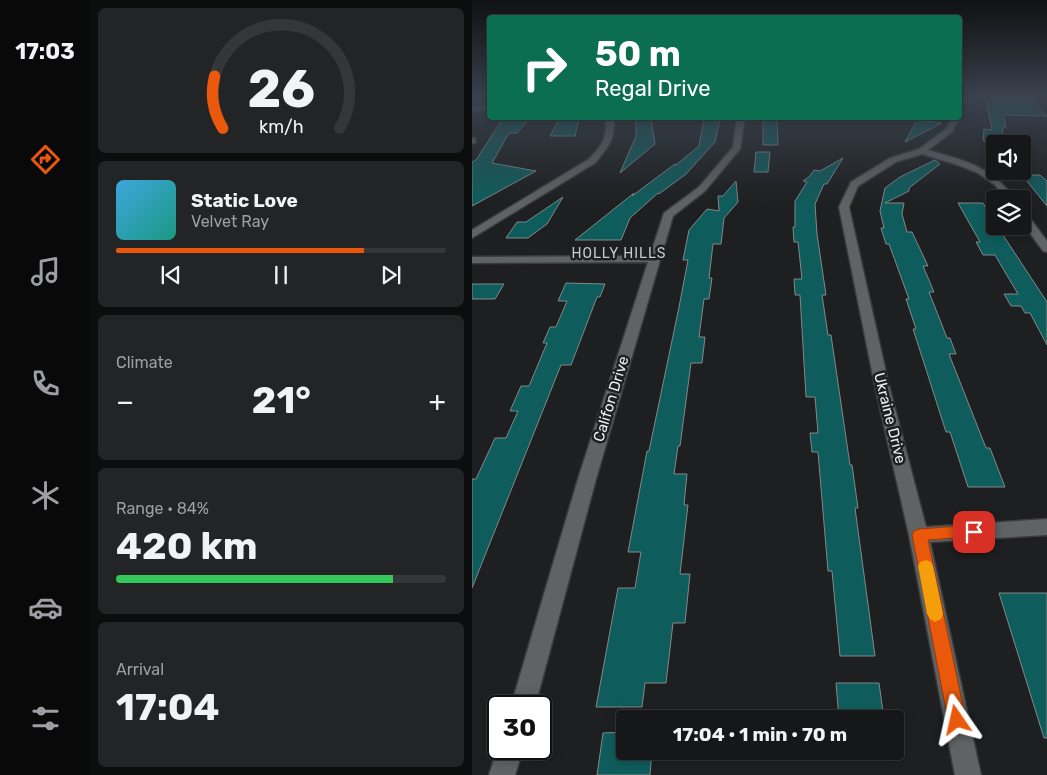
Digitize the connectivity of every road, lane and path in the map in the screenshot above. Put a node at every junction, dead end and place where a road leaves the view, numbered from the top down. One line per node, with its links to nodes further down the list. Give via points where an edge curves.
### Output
1 (609, 133): 7 (street, via 606,146 592,161)
2 (739, 133): 9 (street, Califon Drive, via 737,146 702,188 668,215)
3 (945, 133): 4 (street, Ukraine Drive)
4 (922, 150): 5 (street, via 974,169 998,183); 12 (street, Ukraine Drive, via 893,160 854,184 844,207 882,386)
5 (1003, 190)
6 (1031, 228): 8 (street)
7 (472, 235)
8 (1046, 249)
9 (653, 259): 10 (street); 13 (street, Califon Drive)
10 (472, 260)
11 (1046, 527): 12 (street)
12 (919, 535): 16 (street, Ukraine Drive)
13 (526, 695)
14 (507, 760): 15 (street)
15 (502, 775)
16 (968, 775)

